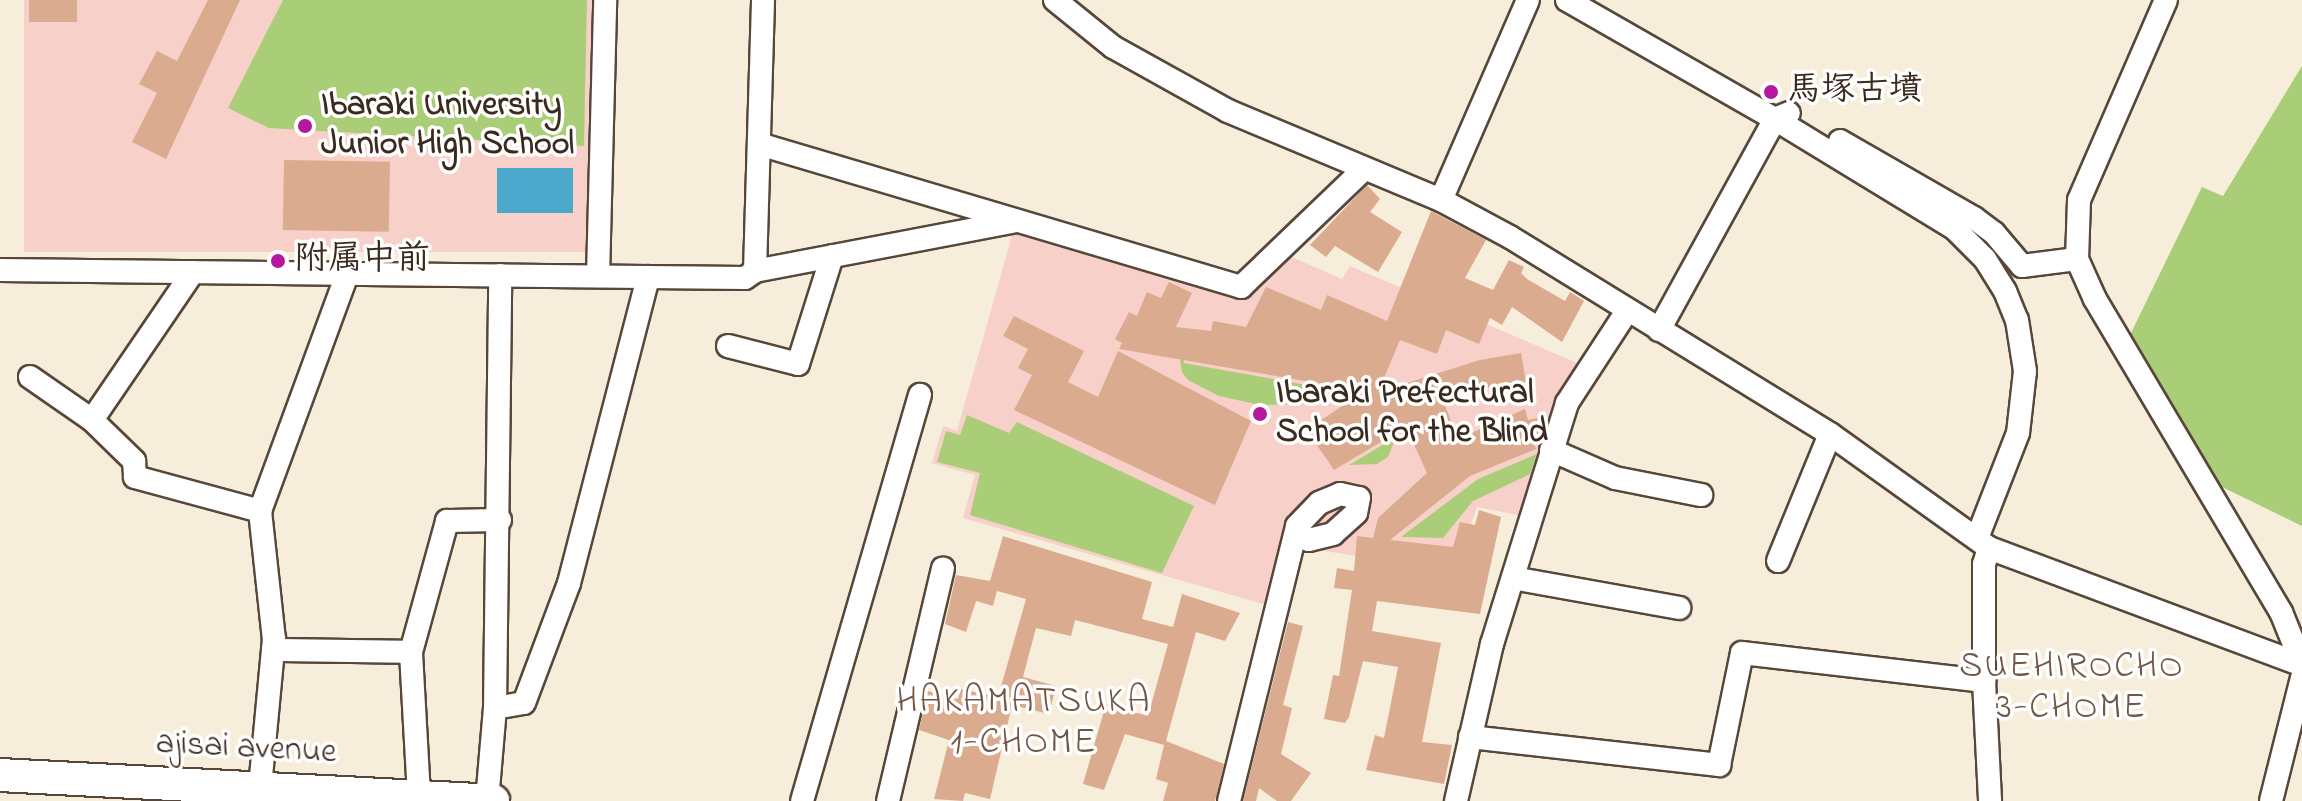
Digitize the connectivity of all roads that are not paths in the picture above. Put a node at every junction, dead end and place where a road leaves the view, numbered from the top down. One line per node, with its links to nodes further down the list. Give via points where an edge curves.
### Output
1 (605, 0): 19 (street)
2 (763, 0): 8 (street)
3 (1055, 0): 9 (street, via 1113,47 1157,73 1228,111)
4 (1528, 0): 10 (street)
5 (1567, 0): 7 (street)
6 (2166, 0): 13 (street, via 2079,200)
7 (1775, 119): 13 (street, via 1788,113 1939,196 1994,233 2022,266); 22 (street); 33 (street, via 1955,229 1985,259 2005,291 2017,320 2025,371 2018,433)
8 (759, 144): 11 (street); 17 (street)
9 (1363, 170): 10 (street); 11 (street, via 1241,287)
10 (1441, 200): 21 (street)
11 (1011, 222): 12 (street)
12 (832, 256): 17 (street); 23 (street, via 798,364)
13 (2077, 259): 40 (street, via 2095,299 2281,612)
14 (0, 270): 15 (street)
15 (193, 272): 16 (street); 26 (street)
16 (347, 274): 18 (street); 30 (street)
17 (750, 274): 20 (street)
18 (500, 275): 19 (street); 31 (street)
19 (598, 276): 20 (street)
20 (648, 277): 43 (street, via 569,583 524,703)
21 (1627, 311): 22 (street); 28 (street, via 1567,403)
22 (1659, 330): 27 (street)
23 (728, 346)
24 (30, 377): 26 (street)
25 (920, 395): 50 (street)
26 (92, 420): 30 (street, via 134,461 135,477)
27 (1830, 434): 33 (street); 34 (street)
28 (1551, 450): 29 (street, via 1615,478); 36 (street)
29 (1701, 495)
30 (260, 511): 38 (street)
31 (500, 520): 39 (street, via 447,521); 43 (street)
32 (1297, 531): 52 (street)
33 (1983, 543): 40 (street); 42 (street)
34 (1778, 561)
35 (943, 568): 51 (street)
36 (1513, 578): 37 (street); 44 (street)
37 (1679, 608)
38 (273, 650): 39 (street); 46 (street)
39 (411, 652): 48 (street)
40 (2302, 665)
41 (2302, 678): 55 (street)
42 (1984, 681): 44 (street, via 1742,653 1719,765); 54 (street)
43 (495, 708): 49 (street)
44 (1470, 737): 53 (street)
45 (0, 775): 47 (highway, ajisai avenue)
46 (260, 787): 47 (highway, ajisai avenue); 48 (highway, ajisai avenue)
47 (195, 792)
48 (419, 796): 49 (highway, ajisai avenue)
49 (490, 801)
50 (802, 801)
51 (888, 801)
52 (1229, 801)
53 (1456, 801)
54 (1990, 801)
55 (2271, 801)

